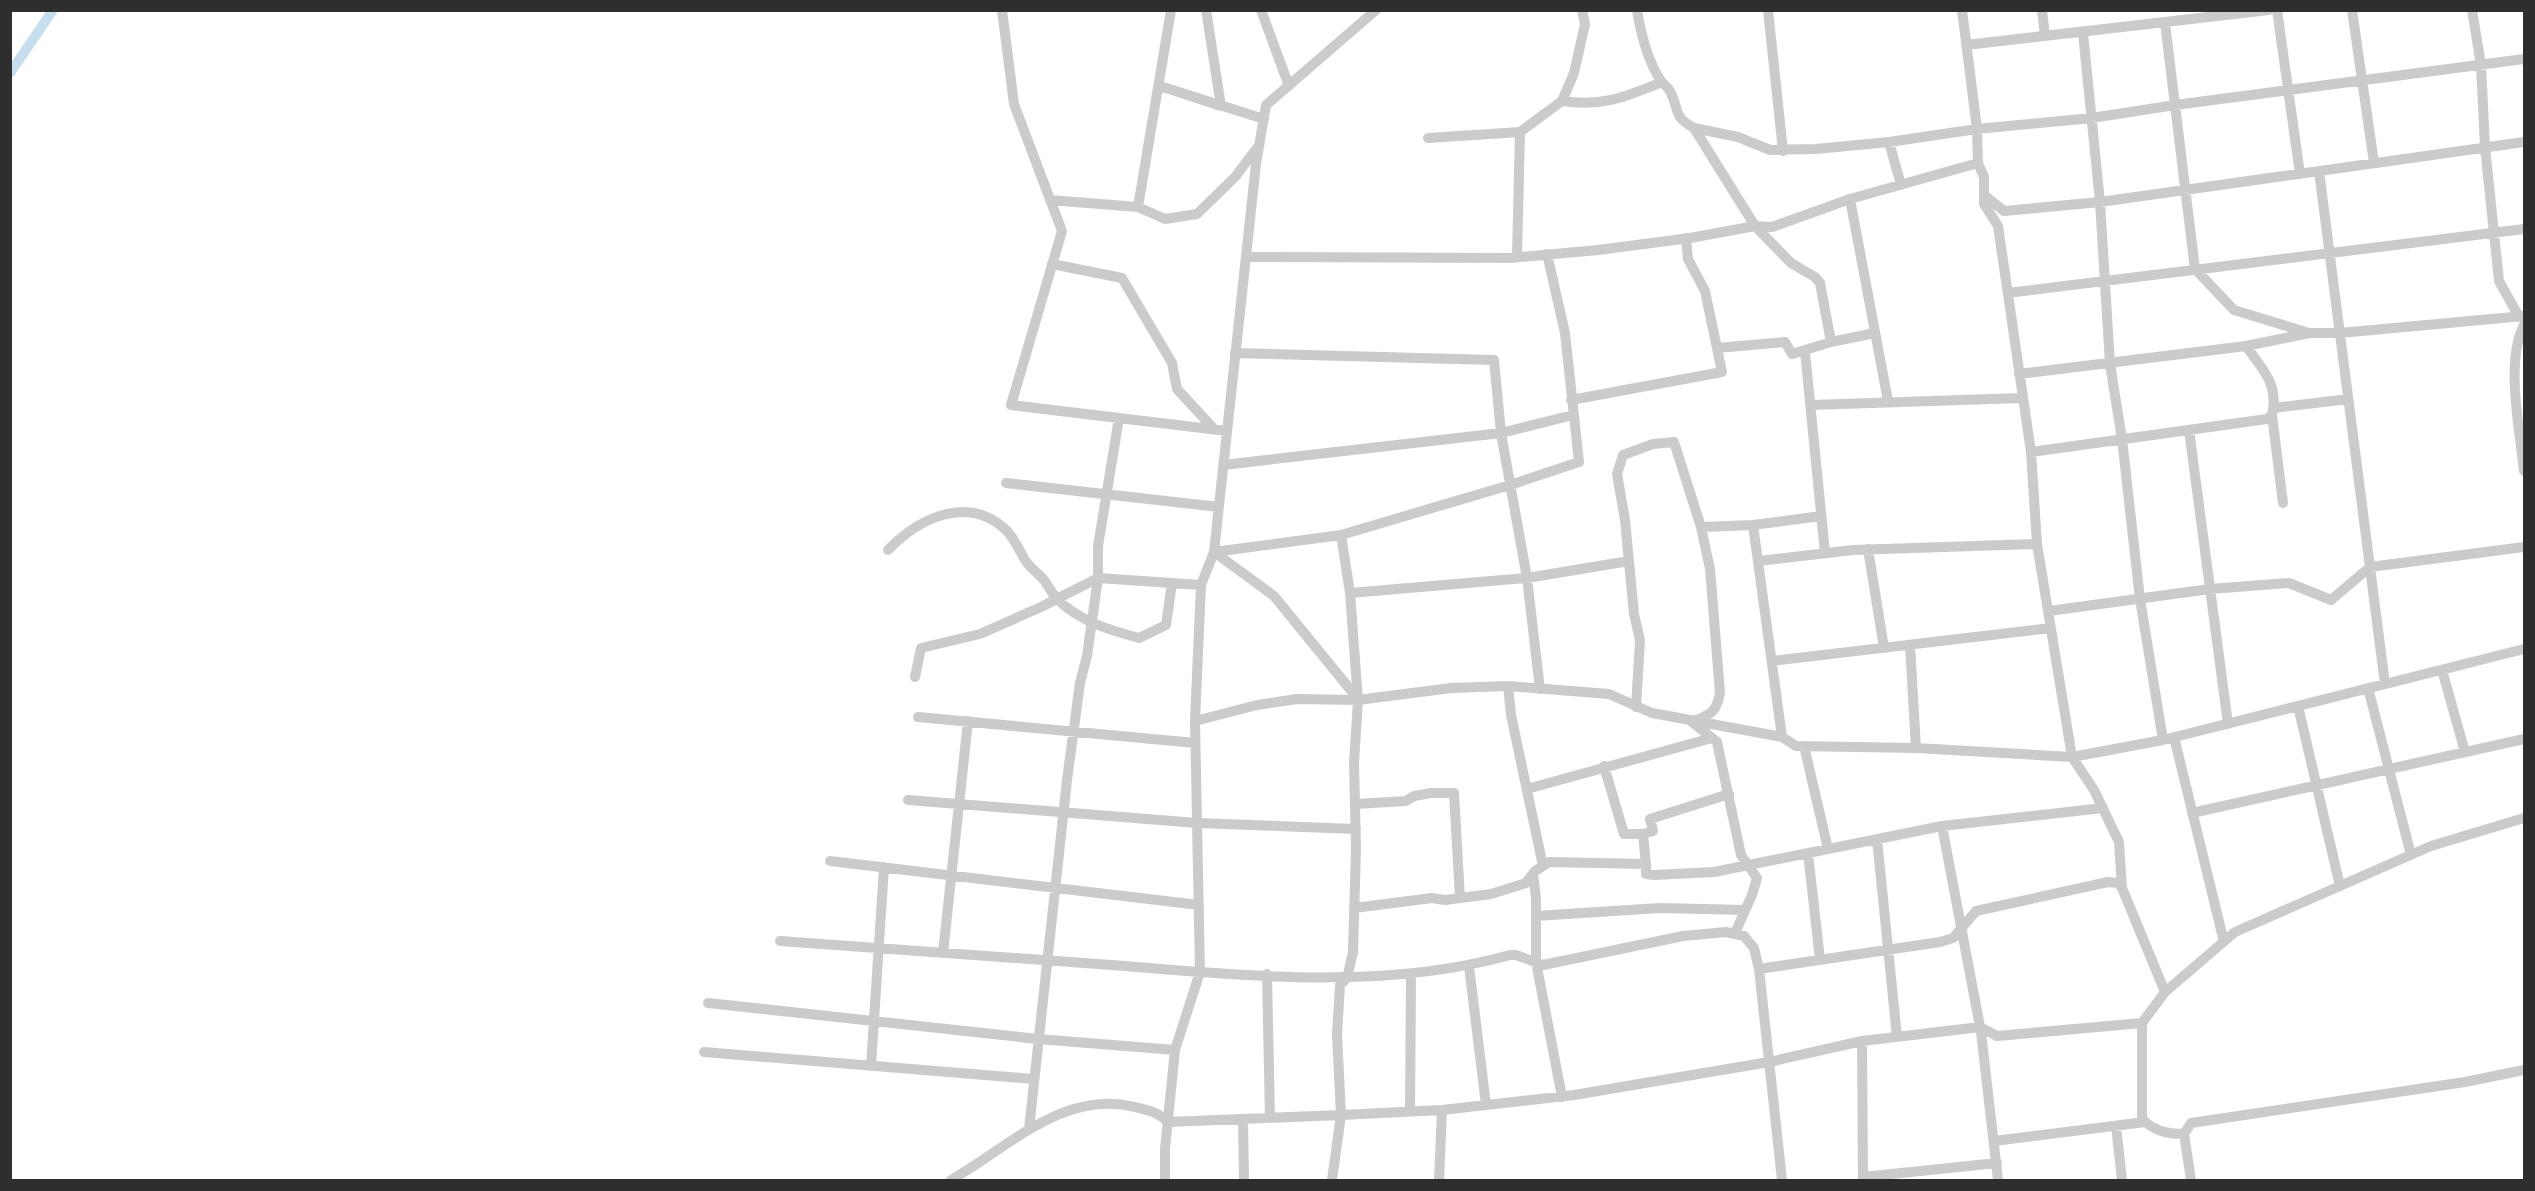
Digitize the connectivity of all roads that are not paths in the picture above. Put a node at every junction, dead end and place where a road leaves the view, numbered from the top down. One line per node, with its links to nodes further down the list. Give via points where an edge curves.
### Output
1 (1002, 10): 47 (street, via 1014,104)
2 (1171, 10): 24 (street)
3 (1206, 10): 24 (street, via 1221,106)
4 (1262, 10): 25 (street)
5 (1376, 10): 25 (street)
6 (1582, 10): 27 (street, via 1585,24)
7 (1637, 10): 23 (street, via 1642,39)
8 (1768, 10): 39 (street)
9 (1962, 10): 19 (street)
10 (2042, 10): 18 (street)
11 (2277, 10): 26 (street)
12 (2352, 10): 22 (street)
13 (2472, 10): 21 (street)
14 (2266, 11): 15 (street)
15 (2190, 15): 16 (street)
16 (2165, 22): 17 (street); 28 (street)
17 (2084, 33): 18 (street); 29 (street)
18 (2045, 36): 19 (street)
19 (1966, 45): 32 (street)
20 (2524, 58): 21 (street)
21 (2481, 65): 22 (street); 38 (street)
22 (2362, 79): 26 (street); 41 (street)
23 (1662, 82): 27 (street, via 1620,99 1588,105); 31 (street, via 1670,91 1682,122)
24 (1160, 86): 30 (street); 50 (street)
25 (1289, 86): 30 (street, via 1266,105)
26 (2288, 89): 28 (street); 43 (street)
27 (1563, 101): 33 (street)
28 (2175, 105): 29 (street); 45 (street)
29 (2092, 118): 32 (street); 49 (street)
30 (1264, 119): 37 (street)
31 (1694, 128): 39 (street); 51 (street)
32 (1977, 129): 35 (street); 40 (street)
33 (1520, 132): 34 (street); 58 (street)
34 (1428, 138)
35 (1889, 142): 39 (street); 44 (street)
36 (2524, 142): 38 (street)
37 (1259, 145): 50 (street, via 1235,177 1197,214 1165,219); 57 (street)
38 (2485, 147): 41 (street); 53 (street)
39 (1784, 151)
40 (1978, 163): 44 (street); 46 (street, via 1984,177)
41 (2374, 163): 42 (street)
42 (2319, 171): 43 (street); 55 (street)
43 (2300, 174): 45 (street)
44 (1901, 185): 48 (street)
45 (2186, 190): 49 (street); 60 (street)
46 (1984, 195): 49 (street, via 2004,211); 62 (street, via 1984,204 1998,226)
47 (1050, 200): 50 (street); 59 (street, via 1062,231)
48 (1850, 200): 51 (street, via 1772,227); 65 (street)
49 (2100, 202): 61 (street)
50 (1138, 207)
51 (1755, 226): 54 (street); 68 (street, via 1791,263 1820,283)
52 (2524, 229): 53 (street)
53 (2495, 232): 55 (street); 63 (street, via 2499,280)
54 (1686, 238): 56 (street); 70 (street, via 1688,259 1705,291)
55 (2330, 252): 60 (street); 67 (street)
56 (1547, 254): 58 (street); 78 (street, via 1565,333)
57 (1246, 257): 58 (street); 72 (street)
58 (1517, 257)
59 (1052, 264): 83 (street, via 1011,405); 84 (street, via 1122,278 1172,363 1177,389)
60 (2195, 269): 61 (street); 66 (street, via 2234,310)
61 (2105, 281): 62 (street); 73 (street)
62 (2008, 293): 74 (street)
63 (2521, 315): 67 (street)
64 (2524, 325): 75 (street, via 2518,336)
65 (1875, 333): 68 (street); 79 (street)
66 (2310, 333): 67 (street); 69 (street)
67 (2340, 333): 77 (street)
68 (1832, 342): 71 (street)
69 (2246, 346): 73 (street); 81 (street, via 2273,385)
70 (1717, 348): 71 (street, via 1785,342 1792,354); 78 (street, via 1722,372)
71 (1805, 352): 80 (street)
72 (1235, 353): 86 (street); 87 (street, via 1494,360)
73 (2110, 364): 74 (street); 88 (street)
74 (2019, 374): 76 (street)
75 (2520, 380): 91 (street)
76 (2022, 398): 79 (street); 89 (street)
77 (2348, 399): 81 (street); 109 (street)
78 (1571, 400): 82 (street)
79 (1888, 401): 80 (street)
80 (1811, 405): 97 (street)
81 (2273, 411): 85 (street, via 2267,419); 95 (street)
82 (1573, 415): 87 (street); 93 (street, via 1579,462)
83 (1119, 418): 84 (street); 94 (street)
84 (1214, 429): 86 (street)
85 (2189, 430): 88 (street); 114 (street)
86 (1227, 431): 90 (street)
87 (1501, 433): 90 (street); 93 (street)
88 (2122, 440): 89 (street); 117 (street)
89 (2031, 452): 101 (street)
90 (1223, 465): 96 (street)
91 (2524, 469)
92 (1006, 483): 94 (street)
93 (1510, 485): 100 (street); 111 (street)
94 (1106, 496): 96 (street); 110 (street, via 1098,546)
95 (2283, 503)
96 (1219, 507): 105 (street)
97 (1821, 516): 98 (street); 106 (street)
98 (1753, 525): 99 (street); 108 (street)
99 (1701, 527): 107 (street, via 1674,442 1653,444 1623,455 1617,474); 137 (street, via 1710,569 1720,693 1717,708)
100 (1341, 535): 105 (street); 115 (street)
101 (2037, 543): 103 (street); 118 (street)
102 (2524, 547): 109 (street)
103 (1868, 549): 106 (street); 122 (street)
104 (888, 550): 116 (street, via 920,523 944,513 985,516 1005,529)
105 (1214, 552): 113 (street); 131 (street, via 1274,596)
106 (1825, 553): 108 (street)
107 (1629, 561): 111 (street); 133 (street, via 1640,640)
108 (1759, 561): 124 (street)
109 (2370, 567): 114 (street, via 2331,600 2289,583); 127 (street)
110 (1098, 578): 112 (street); 116 (street); 119 (street)
111 (1527, 578): 115 (street); 130 (street)
112 (1172, 583): 113 (street); 119 (street, via 1166,625 1139,638 1100,628)
113 (1201, 585): 136 (street)
114 (2210, 589): 117 (street); 138 (street)
115 (1350, 593): 131 (street)
116 (1057, 599): 119 (street); 126 (street, via 980,634 921,648)
117 (2140, 599): 118 (street); 142 (street)
118 (2049, 611): 120 (street)
119 (1092, 622): 139 (street)
120 (2051, 628): 121 (street); 148 (street)
121 (1910, 645): 122 (street); 146 (street)
122 (1884, 648): 124 (street)
123 (2524, 649): 125 (street)
124 (1772, 661): 140 (street)
125 (2442, 670): 127 (street); 147 (street)
126 (915, 677)
127 (2385, 684): 129 (street)
128 (1508, 686): 130 (street); 131 (street, via 1451,688); 152 (street)
129 (2368, 688): 132 (street); 150 (street)
130 (1540, 689): 133 (street, via 1609,694)
131 (1358, 700): 136 (street, via 1297,699); 156 (street)
132 (2298, 706): 138 (street); 151 (street)
133 (1636, 707): 137 (street)
134 (918, 717): 135 (street)
135 (968, 721): 139 (street); 155 (street)
136 (1195, 721): 144 (street)
137 (1692, 722): 140 (street); 141 (street)
138 (2228, 724): 142 (street)
139 (1073, 732): 144 (street); 158 (street)
140 (1782, 737): 145 (street, via 1796,746)
141 (1712, 738): 149 (street); 153 (street, via 1717,742)
142 (2168, 739): 148 (street); 159 (street)
143 (2524, 739): 147 (street)
144 (1195, 743): 161 (street)
145 (1804, 746): 146 (street); 166 (street)
146 (1916, 748): 148 (street)
147 (2465, 752): 150 (street)
148 (2072, 757): 157 (street)
149 (1604, 766): 152 (street); 164 (street, via 1624,834)
150 (2388, 769): 151 (street); 168 (street)
151 (2317, 785): 159 (street); 176 (street)
152 (1527, 789): 172 (street)
153 (1729, 794): 164 (street, via 1650,819 1653,831); 171 (street, via 1741,855)
154 (908, 800): 155 (street)
155 (959, 804): 158 (street); 175 (street)
156 (1355, 804): 163 (street); 179 (street, via 1406,801 1431,793 1454,794)
157 (2103, 808): 162 (street); 178 (street, via 2119,842)
158 (1063, 812): 161 (street); 177 (street)
159 (2192, 813): 187 (street)
160 (2524, 818): 168 (street)
161 (1197, 823): 163 (street); 180 (street)
162 (1942, 826): 165 (street); 184 (street)
163 (1356, 829): 181 (street)
164 (1642, 834): 170 (street)
165 (1877, 840): 166 (street); 189 (street)
166 (1828, 849): 167 (street)
167 (1808, 854): 171 (street); 191 (street)
168 (2410, 855): 176 (street)
169 (830, 861): 173 (street)
170 (1646, 864): 171 (street, via 1646,874 1654,875 1714,872); 172 (street, via 1549,862)
171 (1748, 865): 182 (street, via 1757,878)
172 (1543, 866): 174 (street)
173 (884, 867): 175 (street); 188 (street)
174 (1533, 874): 179 (street, via 1526,883); 183 (street)
175 (952, 875): 177 (street); 190 (street)
176 (2340, 886): 187 (street, via 2235,932)
177 (1054, 887): 180 (street); 192 (street)
178 (2122, 888): 184 (street, via 2108,882 1976,911); 200 (street)
179 (1460, 898): 181 (street)
180 (1199, 905): 196 (street)
181 (1354, 908): 199 (street, via 1353,952)
182 (1745, 909): 183 (street, via 1659,908); 185 (street)
183 (1536, 916): 193 (street)
184 (1960, 929): 189 (street, via 1953,938 1940,942); 204 (street)
185 (1735, 933): 193 (street, via 1683,936 1543,965); 195 (street, via 1744,936 1754,948)
186 (780, 941): 188 (street)
187 (2224, 942): 200 (street)
188 (879, 949): 190 (street); 202 (street)
189 (1888, 949): 191 (street); 205 (street)
190 (943, 953): 192 (street)
191 (1820, 960): 195 (street)
192 (1046, 961): 196 (street); 206 (street)
193 (1536, 962): 194 (street, via 1510,955); 214 (street)
194 (1469, 966): 198 (street); 215 (street)
195 (1760, 969): 210 (street)
196 (1200, 972): 197 (street); 208 (street)
197 (1267, 974): 199 (street); 219 (street)
198 (1411, 974): 199 (street); 217 (street)
199 (1347, 978): 218 (street, via 1340,985 1337,1034)
200 (2165, 992): 203 (street)
201 (708, 1003): 202 (street)
202 (874, 1021): 206 (street); 211 (street)
203 (2142, 1023): 204 (street, via 1997,1036); 222 (street)
204 (1980, 1027): 205 (street); 226 (street)
205 (1898, 1037): 207 (street)
206 (1038, 1039): 208 (street); 213 (street)
207 (1862, 1041): 210 (street); 228 (street)
208 (1175, 1050): 221 (street)
209 (704, 1052): 211 (street)
210 (1768, 1062): 214 (street); 234 (street)
211 (871, 1066): 213 (street)
212 (2524, 1070): 225 (street, via 2465,1083 2191,1123)
213 (1034, 1079): 224 (street)
214 (1562, 1097): 215 (street)
215 (1486, 1105): 216 (street)
216 (1442, 1110): 217 (street); 233 (street)
217 (1410, 1112): 218 (street)
218 (1341, 1115): 219 (street); 232 (street)
219 (1270, 1118): 220 (street)
220 (1243, 1119): 221 (street); 231 (street)
221 (1168, 1122): 224 (street, via 1159,1113 1123,1104 1100,1104 1062,1112); 230 (street)
222 (2145, 1122): 223 (street); 225 (street, via 2166,1134)
223 (2116, 1126): 226 (street); 236 (street)
224 (1029, 1129): 229 (street)
225 (2184, 1134): 237 (street)
226 (1994, 1141): 227 (street)
227 (1997, 1163): 228 (street); 235 (street)
228 (1863, 1179)
229 (951, 1180)
230 (1165, 1180)
231 (1244, 1180)
232 (1332, 1180)
233 (1439, 1180)
234 (1782, 1180)
235 (1998, 1180)
236 (2122, 1180)
237 (2191, 1180)

